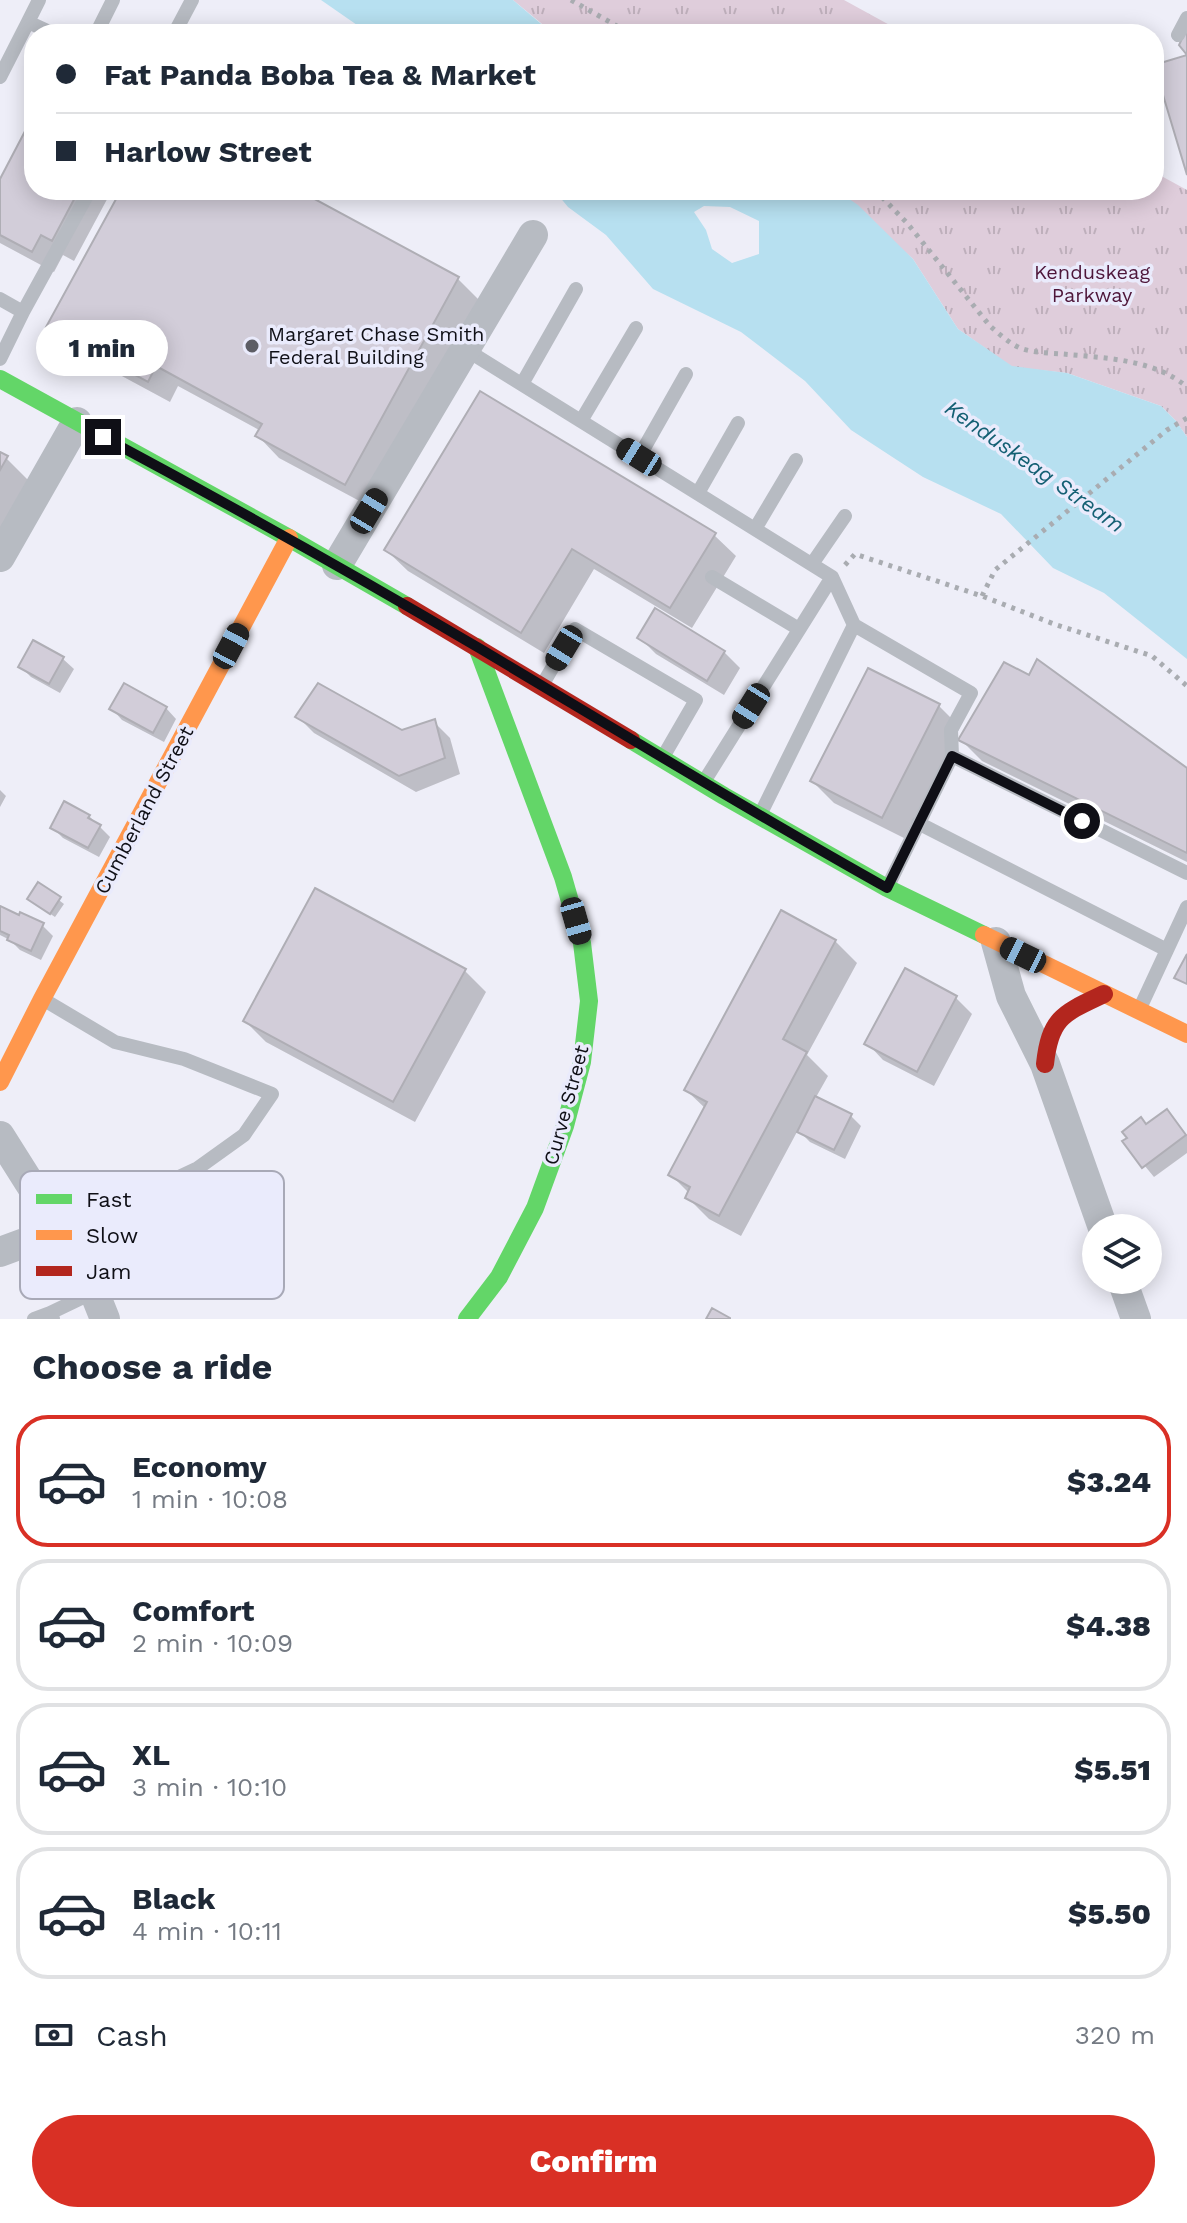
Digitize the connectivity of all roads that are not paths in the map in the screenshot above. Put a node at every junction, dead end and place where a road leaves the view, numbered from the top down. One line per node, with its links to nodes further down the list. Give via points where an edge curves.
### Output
1 (39, 0): 5 (lane)
2 (113, 0): 7 (lane)
3 (192, 0): 8 (lane)
4 (1187, 18): 10 (lane)
5 (28, 22): 6 (lane)
6 (32, 24)
7 (101, 24)
8 (179, 24)
9 (24, 30): 11 (lane)
10 (1178, 35)
11 (0, 77)
12 (85, 200): 16 (lane)
13 (533, 235): 18 (street)
14 (576, 289): 22 (lane)
15 (0, 299): 16 (lane)
16 (23, 312): 19 (lane)
17 (636, 328): 23 (lane)
18 (465, 349): 22 (lane); 34 (street)
19 (0, 359)
20 (686, 374): 26 (lane)
21 (0, 379): 24 (street)
22 (522, 384): 23 (lane)
23 (581, 421): 26 (lane)
24 (77, 422): 31 (street); 32 (street)
25 (738, 423): 28 (lane)
26 (639, 457): 28 (lane)
27 (796, 460): 30 (lane)
28 (698, 493): 30 (lane)
29 (845, 516): 33 (lane)
30 (755, 529): 33 (lane)
31 (289, 538): 34 (street); 52 (street, Cumberland Street)
32 (0, 557)
33 (812, 564): 36 (lane)
34 (337, 565): 39 (street)
35 (712, 577): 38 (lane)
36 (832, 577): 37 (lane); 38 (lane)
37 (854, 625): 41 (lane, via 971,693 951,730); 44 (lane)
38 (799, 629): 43 (lane)
39 (477, 647): 40 (street); 67 (street, Curve Street, via 563,877 582,943 589,1001 582,1062 535,1208 499,1277)
40 (542, 686): 42 (street); 42 (lane, via 575,629 696,700)
41 (952, 756): 45 (lane); 46 (lane)
42 (662, 759): 43 (street)
43 (703, 783): 44 (street)
44 (759, 816): 47 (street)
45 (918, 823): 47 (lane); 50 (lane)
46 (1187, 873)
47 (887, 888): 49 (street)
48 (1187, 907): 50 (lane)
49 (996, 942): 51 (street); 55 (street, via 1011,996)
50 (1167, 950): 53 (lane)
51 (1104, 994): 53 (street); 55 (street, via 1056,1021 1046,1040)
52 (42, 999): 56 (street, Cumberland Street); 59 (lane, via 115,1042 184,1059 272,1094 244,1135)
53 (1139, 1010): 54 (street)
54 (1187, 1034)
55 (1045, 1064): 60 (street)
56 (0, 1082)
57 (0, 1136): 58 (street)
58 (23, 1171)
59 (192, 1171)
60 (1098, 1214)
61 (20, 1245): 62 (street)
62 (0, 1252)
63 (1127, 1294): 68 (street)
64 (100, 1306): 65 (lane)
65 (52, 1316): 66 (lane)
66 (34, 1319)
67 (467, 1319)
68 (1136, 1319)

